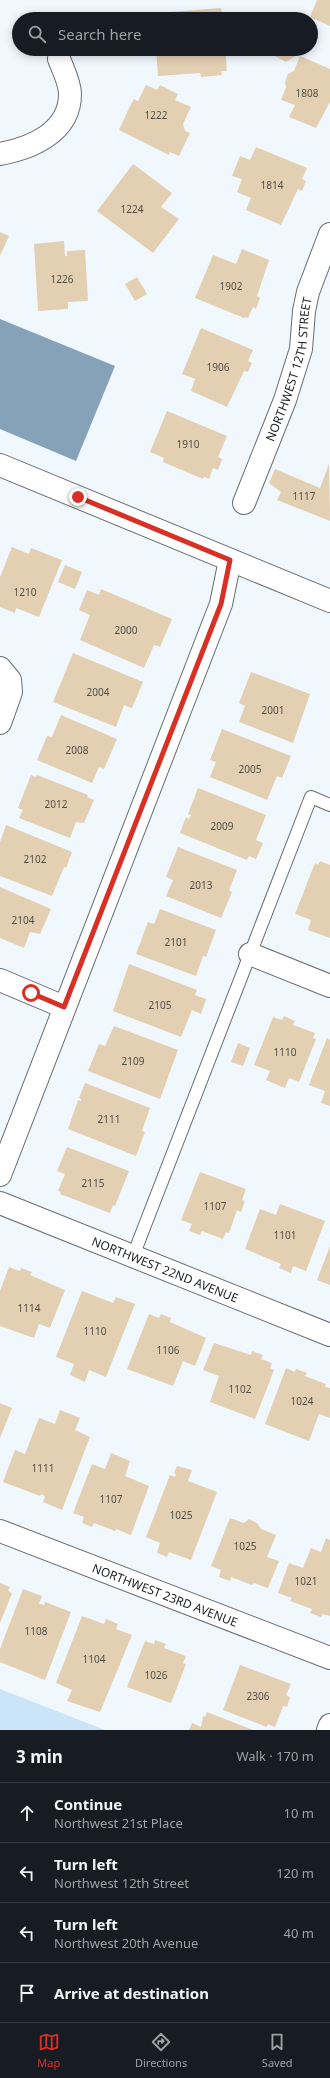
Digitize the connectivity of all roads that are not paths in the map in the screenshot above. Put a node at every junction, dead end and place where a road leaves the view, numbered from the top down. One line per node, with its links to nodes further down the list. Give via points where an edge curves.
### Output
1 (60, 58): 2 (street, via 70,92 69,106 62,122 36,143 18,151)
2 (0, 154)
3 (329, 240): 5 (street, NORTHWEST 12TH STREET, via 308,292 301,350 285,400)
4 (0, 465): 6 (street)
5 (244, 503)
6 (230, 560): 7 (street); 14 (street, via 221,604)
7 (330, 601)
8 (0, 668): 9 (street, via 10,680 11,692)
9 (0, 723)
10 (330, 805): 11 (lane, via 311,797)
11 (250, 954): 13 (street); 17 (lane)
12 (0, 980): 14 (street)
13 (330, 986)
14 (64, 1007): 15 (street)
15 (0, 1175)
16 (0, 1203): 17 (street, NORTHWEST 22ND AVENUE)
17 (132, 1256): 18 (street, NORTHWEST 22ND AVENUE)
18 (330, 1335)
19 (0, 1531): 20 (street, NORTHWEST 23RD AVENUE)
20 (330, 1658)
21 (330, 1725): 22 (street)
22 (328, 1730)

